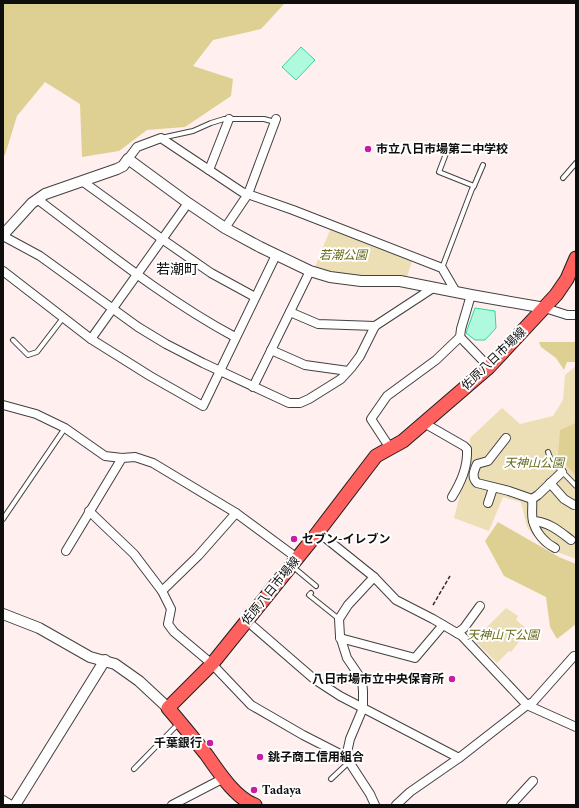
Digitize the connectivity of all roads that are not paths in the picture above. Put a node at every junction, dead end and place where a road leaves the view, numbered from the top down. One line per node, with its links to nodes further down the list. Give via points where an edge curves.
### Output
1 (229, 119): 2 (lane); 3 (lane); 8 (street)
2 (275, 121): 12 (street)
3 (161, 138): 5 (street, via 138,147); 8 (street)
4 (447, 151): 11 (lane, via 439,172)
5 (128, 159): 10 (street, via 117,169); 14 (street)
6 (576, 163): 9 (lane)
7 (483, 165): 11 (lane)
8 (209, 170): 12 (street)
9 (563, 178)
10 (82, 181): 13 (street); 17 (street)
11 (474, 186): 20 (lane)
12 (248, 194): 15 (street); 20 (street)
13 (37, 199): 16 (street); 23 (street)
14 (188, 203): 15 (street); 17 (street)
15 (225, 228): 18 (street)
16 (3, 236): 28 (street, via 40,256)
17 (162, 239): 23 (street); 27 (street, via 211,273)
18 (276, 255): 22 (street); 27 (street)
19 (576, 258): 29 (main road, 佐原八日市場線, via 568,279)
20 (442, 268): 25 (street)
21 (3, 271): 32 (street)
22 (310, 271): 24 (street, via 330,277 361,281 400,281); 30 (street)
23 (136, 274): 28 (street); 34 (street)
24 (433, 288): 25 (street); 33 (street)
25 (456, 292): 26 (street)
26 (471, 296): 29 (street); 35 (street)
27 (255, 297): 34 (street)
28 (112, 308): 36 (street); 40 (street, via 166,344)
29 (545, 308): 31 (street); 39 (main road, 佐原八日市場線)
30 (290, 312): 33 (street, via 318,324); 38 (street)
31 (576, 315)
32 (63, 318): 36 (street); 37 (lane, via 37,352 28,355)
33 (375, 326): 41 (street, via 360,356)
34 (235, 336): 40 (street)
35 (460, 337): 39 (street); 47 (street, via 436,360 387,396 371,419)
36 (90, 339): 40 (street, via 203,406)
37 (13, 340)
38 (271, 350): 41 (street, via 305,365); 42 (street)
39 (489, 367): 44 (main road, 佐原八日市場線)
40 (219, 371): 42 (street)
41 (348, 371): 42 (street, via 341,379 300,403 289,403)
42 (253, 387)
43 (3, 405): 45 (street, via 36,414)
44 (424, 423): 47 (main road, 佐原八日市場線); 51 (street, via 467,449)
45 (65, 428): 49 (street, via 105,456); 62 (lane)
46 (506, 438): 52 (street, via 488,461 477,464 473,473)
47 (390, 448): 64 (main road, 佐原八日市場線, via 376,456)
48 (548, 452): 50 (lane, via 551,460)
49 (122, 458): 60 (street); 61 (street, via 135,457 153,463)
50 (562, 472): 53 (street); 54 (lane)
51 (462, 480): 52 (street); 56 (street)
52 (475, 481): 55 (street)
53 (550, 483): 57 (street); 59 (street, via 564,499)
54 (576, 486)
55 (493, 488): 57 (street); 58 (street)
56 (452, 498)
57 (532, 499): 63 (street)
58 (488, 503)
59 (574, 505)
60 (89, 511): 67 (street); 71 (street, via 134,554)
61 (236, 513): 68 (street); 71 (street, via 198,556)
62 (3, 519)
63 (533, 521): 65 (street, via 552,526); 66 (street, via 539,534)
64 (318, 532): 68 (main road, 佐原八日市場線); 69 (street)
65 (571, 540)
66 (555, 548)
67 (66, 551)
68 (294, 562): 70 (lane); 75 (main road, 佐原八日市場線)
69 (374, 577): 76 (street, via 348,605); 77 (street, via 396,600)
70 (316, 586)
71 (162, 591): 82 (street, via 171,609 168,624)
72 (311, 593): 76 (lane, via 309,595)
73 (480, 606): 78 (street, via 464,628)
74 (3, 614): 81 (street, via 39,628 90,657)
75 (253, 616): 82 (main road, 佐原八日市場線); 85 (street, via 314,679)
76 (339, 619): 79 (street)
77 (443, 625): 78 (street); 79 (street, via 415,658)
78 (457, 633): 83 (street)
79 (340, 638): 85 (street, via 347,658 362,680)
80 (574, 656): 83 (street, via 533,702)
81 (105, 660): 84 (street, via 139,681); 96 (street)
82 (212, 664): 84 (main road, 佐原八日市場線); 89 (street, via 251,705)
83 (527, 705): 87 (street); 88 (street)
84 (168, 708): 86 (main road)
85 (363, 708): 88 (street); 89 (street, via 350,739)
86 (180, 722): 90 (lane); 91 (main road)
87 (576, 727)
88 (459, 758): 100 (street, via 410,792)
89 (347, 760): 92 (lane); 99 (street)
90 (134, 768)
91 (224, 778): 97 (street); 98 (main road, via 244,799)
92 (331, 779)
93 (533, 781): 101 (street)
94 (3, 800): 95 (street)
95 (11, 805)
96 (15, 805)
97 (172, 805)
98 (255, 805)
99 (375, 805)
100 (396, 805)
101 (512, 805)

